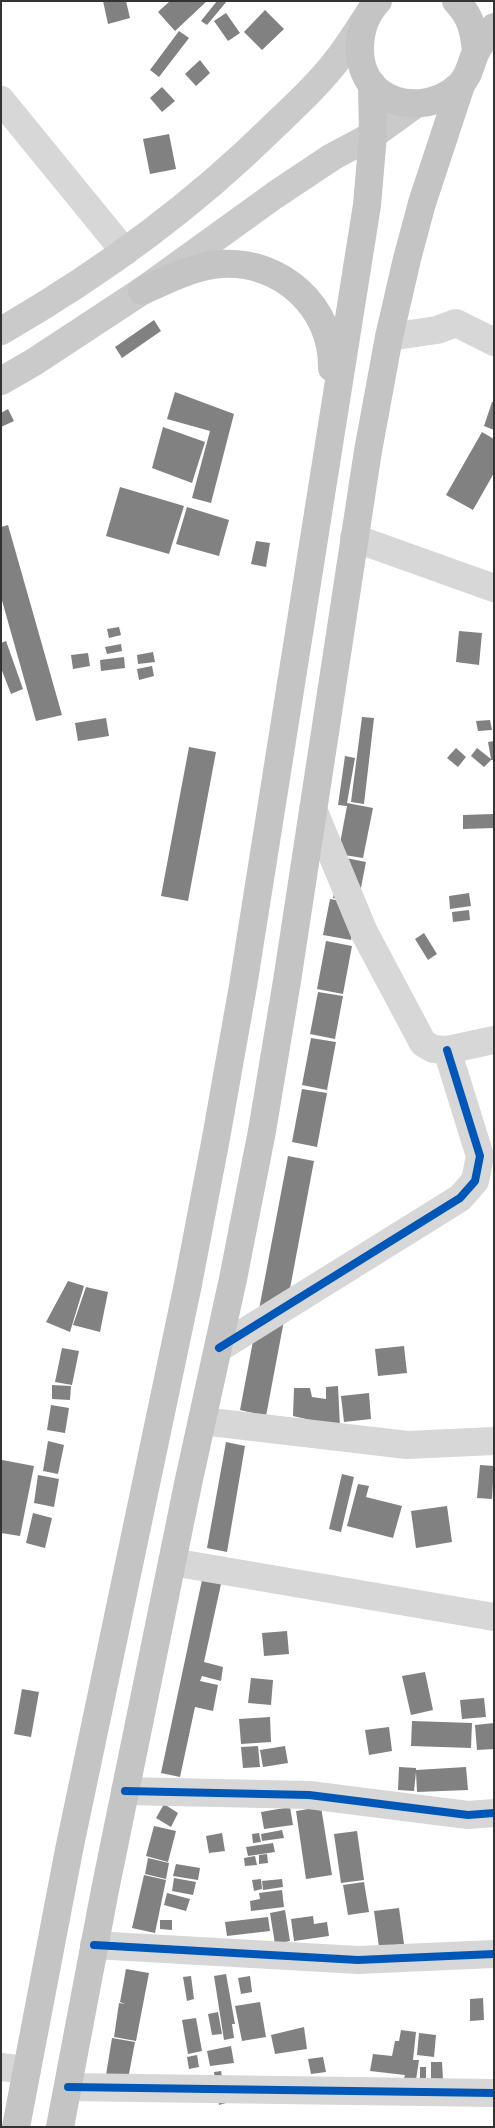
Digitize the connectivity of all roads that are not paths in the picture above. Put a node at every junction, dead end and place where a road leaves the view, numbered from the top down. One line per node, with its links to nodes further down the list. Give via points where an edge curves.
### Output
1 (456, 1): 4 (highway, via 466,11 474,30)
2 (372, 9): 5 (highway, via 360,37 360,57); 10 (main road, via 341,56 307,95 248,153 178,213)
3 (494, 26): 4 (highway)
4 (476, 52): 6 (highway)
5 (372, 84): 8 (highway, via 379,92 396,100); 9 (highway)
6 (461, 85): 8 (highway, via 444,98); 13 (highway, via 406,259)
7 (1, 100): 10 (street)
8 (416, 104): 9 (main road)
9 (373, 135): 11 (main road, via 291,184); 16 (highway, via 367,205)
10 (125, 252): 12 (main road)
11 (142, 291): 15 (main road); 16 (highway, via 184,272 220,264 261,268 297,288 324,321 329,339 333,360)
12 (1, 331)
13 (389, 337): 14 (street, via 437,330 456,323); 17 (highway)
14 (494, 342)
15 (1, 381)
16 (330, 430): 31 (highway, via 243,986 188,1284 68,1850)
17 (354, 538): 18 (street); 19 (highway)
18 (494, 588)
19 (313, 809): 21 (street, via 364,932 423,1042 433,1049); 22 (highway, via 262,1131)
20 (494, 1040): 21 (street)
21 (447, 1050): 22 (street, via 480,1156 475,1181 460,1198)
22 (219, 1348): 23 (highway)
23 (202, 1421): 24 (street, via 407,1445); 25 (highway)
24 (494, 1441)
25 (172, 1562): 26 (street); 27 (highway)
26 (494, 1617)
27 (125, 1791): 28 (street, via 309,1795 468,1815); 29 (highway)
28 (494, 1813)
29 (94, 1945): 30 (street, via 358,1960); 32 (highway)
30 (494, 1954)
31 (14, 2068): 34 (highway)
32 (68, 2086): 33 (street); 35 (highway)
33 (494, 2092)
34 (16, 2127)
35 (60, 2127)

